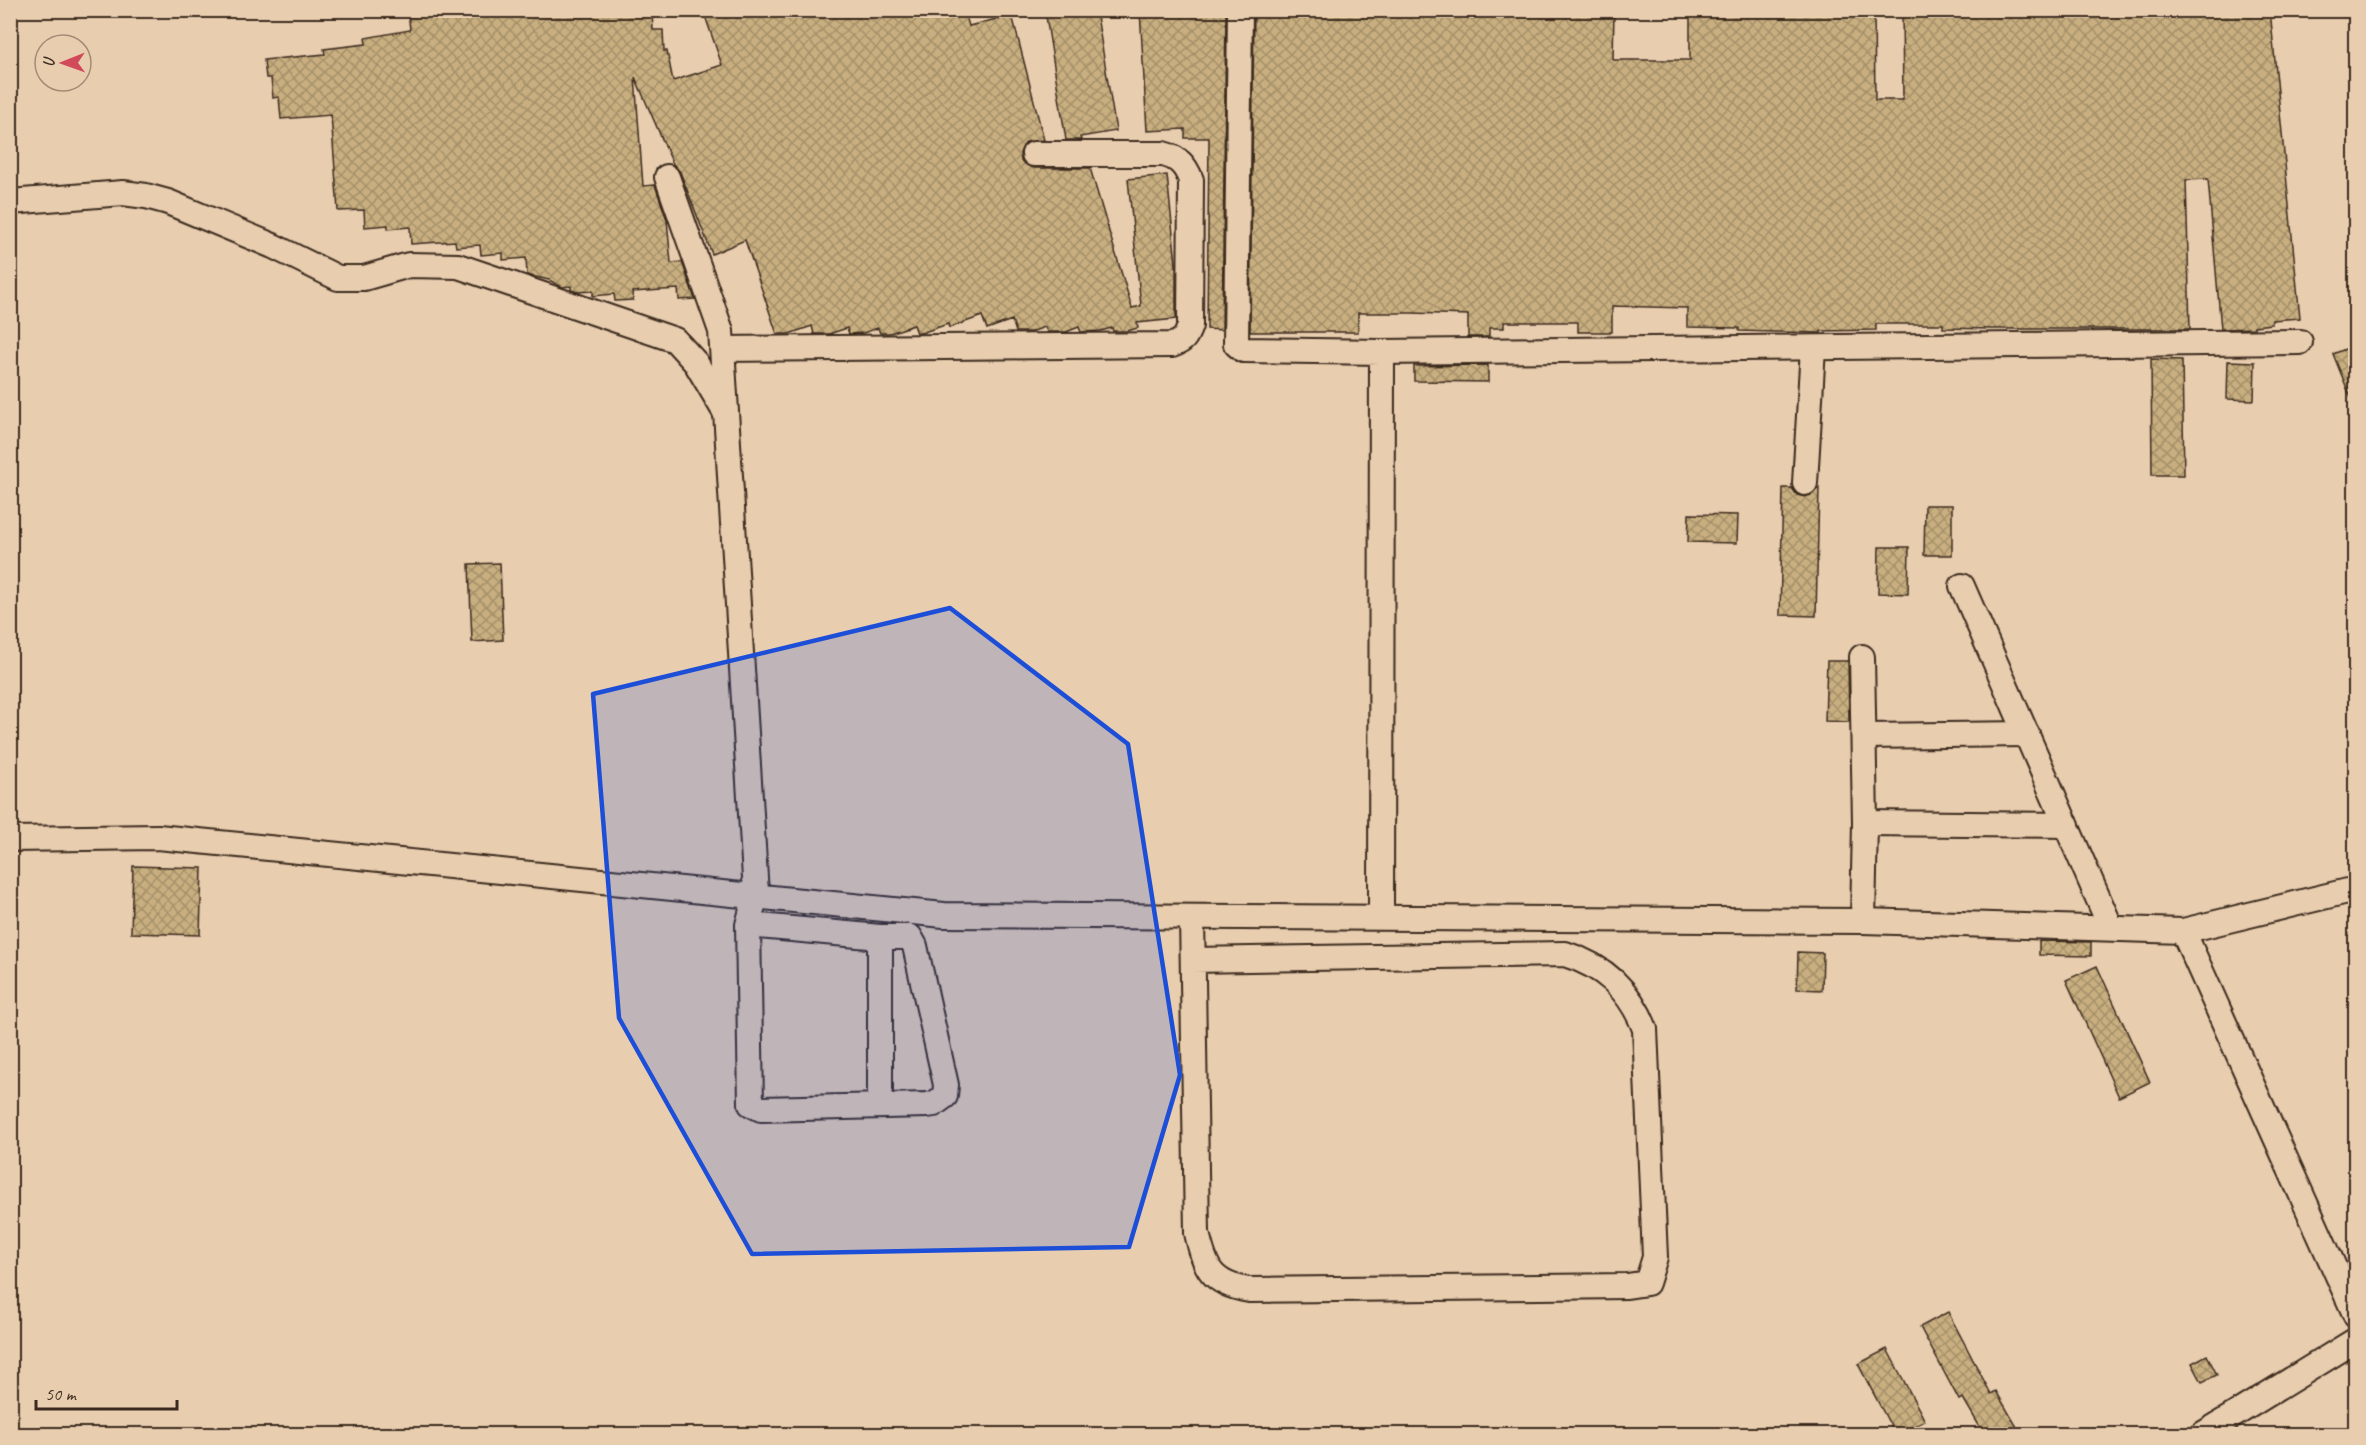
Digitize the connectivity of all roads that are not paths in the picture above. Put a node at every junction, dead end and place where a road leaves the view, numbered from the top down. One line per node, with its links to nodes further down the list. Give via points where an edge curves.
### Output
1 (1240, 10): 8 (street, via 1237,348)
2 (1034, 154): 7 (street, via 1162,154 1176,158 1186,167 1191,180 1190,326 1180,342)
3 (667, 177): 7 (street, via 717,316)
4 (10, 202): 9 (street, via 123,193 146,196 273,246 338,278 364,278 409,265 458,266 675,340 696,363)
5 (2300, 342): 6 (street)
6 (1813, 348): 8 (street); 10 (street)
7 (723, 349): 9 (street)
8 (1383, 352): 21 (street)
9 (728, 417): 19 (street)
10 (1805, 483)
11 (1962, 586): 13 (street)
12 (1862, 657): 14 (street)
13 (2027, 734): 14 (street); 16 (street)
14 (1864, 736): 15 (street)
15 (1865, 823): 16 (street); 22 (street)
16 (2067, 825): 24 (street)
17 (10, 839): 19 (street, via 158,837)
18 (2355, 889): 25 (street)
19 (756, 894): 20 (street, via 944,915); 23 (street)
20 (1192, 917): 21 (street); 27 (street)
21 (1381, 917): 22 (street)
22 (1863, 921): 24 (street)
23 (748, 925): 26 (street); 28 (street, via 753,1107)
24 (2110, 928): 25 (street)
25 (2182, 931): 29 (street)
26 (880, 937): 28 (street); 28 (street, via 906,936 914,942 947,1090 934,1104)
27 (1193, 960): 27 (street, via 1197,1233 1202,1258 1214,1278 1249,1290 1647,1283 1655,1257 1645,1029 1637,1008 1619,984 1589,962 1565,954)
28 (880, 1106)
29 (2355, 1316)
30 (2355, 1340): 31 (street)
31 (2203, 1434)

